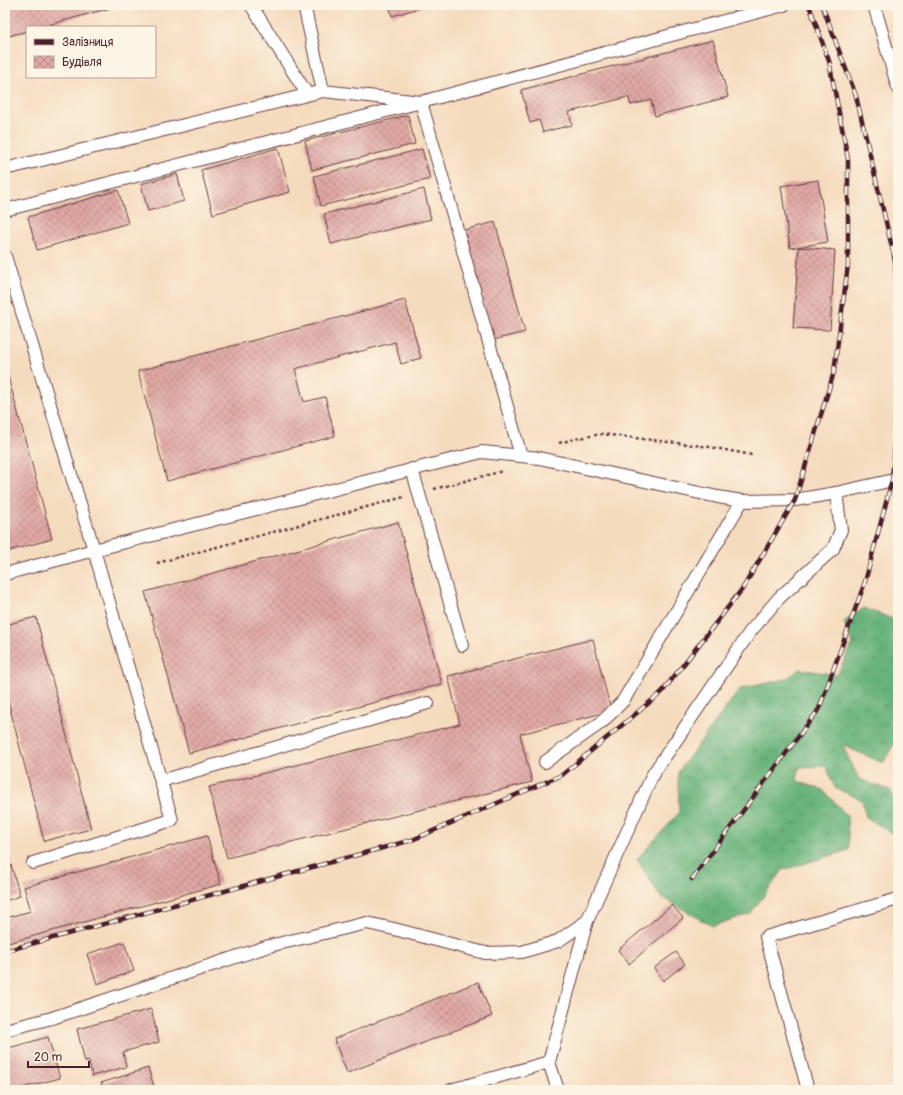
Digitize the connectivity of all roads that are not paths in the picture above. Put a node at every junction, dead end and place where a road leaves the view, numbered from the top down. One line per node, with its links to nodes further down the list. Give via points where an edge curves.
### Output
1 (251, 5): 7 (lane)
2 (304, 5): 6 (lane)
3 (784, 5): 8 (lane)
4 (874, 5): 5 (lane)
5 (898, 88)
6 (323, 91): 7 (lane); 8 (lane)
7 (307, 94): 9 (lane)
8 (421, 102): 10 (lane); 12 (lane)
9 (5, 169)
10 (5, 210)
11 (5, 256): 17 (lane)
12 (521, 456): 13 (lane, via 482,452); 16 (lane)
13 (412, 469): 17 (lane); 19 (lane)
14 (898, 478): 15 (lane)
15 (836, 493): 16 (lane, via 795,500); 25 (lane, via 841,530 833,549 779,598 750,632 653,774)
16 (742, 501): 21 (lane, via 622,701 602,722)
17 (94, 550): 18 (lane); 22 (lane)
18 (5, 574)
19 (462, 645)
20 (428, 703): 22 (lane)
21 (545, 762)
22 (161, 781): 23 (lane, via 172,820)
23 (33, 863)
24 (898, 899): 30 (lane, via 766,937)
25 (587, 921): 26 (lane, via 558,941 522,952 485,953 366,923 269,946 52,1018); 27 (lane)
26 (5, 1030)
27 (549, 1062): 28 (lane); 29 (lane)
28 (451, 1090)
29 (558, 1090)
30 (808, 1090)

